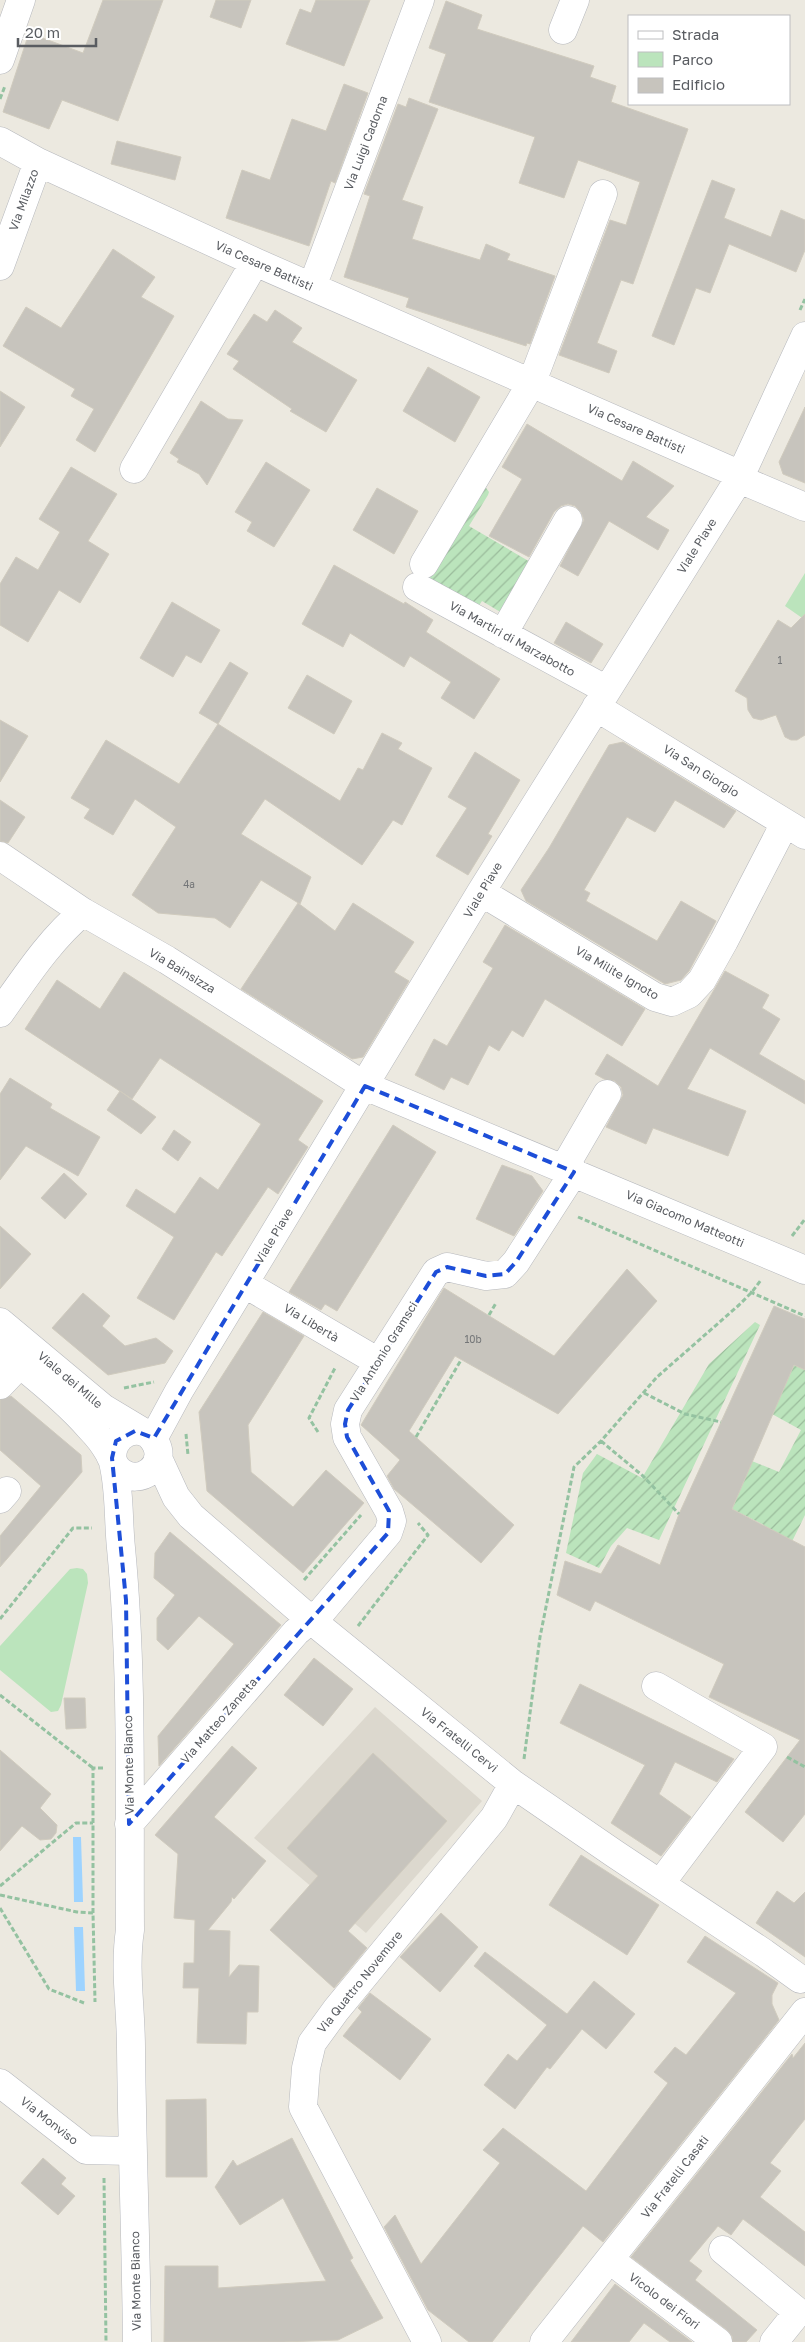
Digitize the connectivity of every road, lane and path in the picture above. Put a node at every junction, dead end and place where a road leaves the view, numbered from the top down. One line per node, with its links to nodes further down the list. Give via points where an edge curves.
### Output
1 (21, 0): 5 (street)
2 (420, 0): 11 (street, Via Luigi Cadorna)
3 (575, 0): 4 (street)
4 (563, 30)
5 (0, 60)
6 (0, 141): 7 (street, Via Cesare Battisti)
7 (38, 162): 9 (street, Via Cesare Battisti); 10 (street, Via Milazzo)
8 (603, 194): 13 (street)
9 (255, 262): 11 (street, Via Cesare Battisti); 14 (street)
10 (0, 266)
11 (312, 287): 13 (street, Via Cesare Battisti)
12 (805, 336): 15 (street, Viale Piave)
13 (532, 382): 15 (street, Via Cesare Battisti); 18 (street, Via Martiri di Marzabotto, via 421,576)
14 (134, 469)
15 (740, 477): 16 (street, Via Cesare Battisti); 19 (street, Viale Piave)
16 (805, 508)
17 (568, 520): 18 (street)
18 (503, 634): 19 (street, Via Martiri di Marzabotto)
19 (602, 699): 20 (street, Via San Giorgio, via 756,816); 22 (street, Viale Piave)
20 (795, 829): 22 (street, Via Milite Ignoto, via 731,945 689,994 672,1002 655,997)
21 (0, 856): 23 (street, Via Bainsizza)
22 (481, 892): 25 (street, Viale Piave)
23 (84, 912): 24 (street, via 70,922 38,960); 25 (street, Via Bainsizza, via 167,960)
24 (0, 1013)
25 (364, 1086): 27 (street, Via Giacomo Matteotti); 32 (street, Viale Piave)
26 (607, 1094): 27 (street)
27 (569, 1170): 30 (street, Via Giacomo Matteotti); 41 (street, Via Antonio Gramsci, via 516,1262 504,1274 486,1276 447,1267 436,1272)
28 (571, 1214): 33 (path)
29 (805, 1219): 30 (path)
30 (776, 1257): 31 (street, Via Giacomo Matteotti); 33 (path)
31 (805, 1270)
32 (245, 1284): 38 (street, Via Libertà); 50 (street, Viale Piave, via 179,1391)
33 (752, 1292): 36 (path); 43 (path)
34 (498, 1299): 35 (path)
35 (489, 1315)
36 (805, 1316)
37 (0, 1322): 50 (street, Viale dei Mille)
38 (348, 1344): 41 (street, Via Libertà); 47 (path, via 308,1418)
39 (10, 1355): 42 (street); 51 (street, Viale dei Mille, via 89,1427)
40 (461, 1360): 45 (path)
41 (377, 1361): 58 (street, Via Antonio Gramsci, via 348,1410 345,1424 347,1437 392,1521 388,1533)
42 (0, 1385)
43 (644, 1393): 46 (path, via 685,1414); 49 (path)
44 (427, 1404): 45 (path)
45 (433, 1407): 48 (path)
46 (720, 1422)
47 (319, 1434)
48 (416, 1437)
49 (601, 1442): 53 (path, via 643,1476); 63 (path, via 574,1467 540,1637 524,1760)
50 (151, 1451): 51 (street, via 138,1477 119,1471); 51 (street, via 130,1432 119,1438 112,1449); 56 (street, Viale Piave, via 133,1515); 58 (street, Via Fratelli Cervi, via 176,1497 191,1516)
51 (113, 1462): 56 (street)
52 (363, 1513): 55 (path)
53 (679, 1514)
54 (93, 1520): 57 (path, via 94,1528 73,1528)
55 (302, 1582)
56 (126, 1600): 65 (street, Via Monte Bianco)
57 (0, 1620)
58 (311, 1620): 63 (street, Via Fratelli Cervi); 65 (street, Via Matteo Zanetta, via 296,1632)
59 (656, 1686): 66 (street, via 763,1747)
60 (0, 1695): 61 (path)
61 (93, 1768): 62 (path); 64 (path)
62 (104, 1768)
63 (507, 1794): 66 (street, Via Fratelli Cervi); 84 (street, Via Quattro Novembre, via 494,1818 312,2043 306,2068 303,2107)
64 (93, 1823): 67 (path, via 76,1823); 70 (path)
65 (130, 1824): 71 (street, Via Monte Bianco)
66 (660, 1884): 72 (street, Via Fratelli Cervi)
67 (0, 1886)
68 (0, 1895): 70 (path)
69 (0, 1908): 74 (path, via 49,1990)
70 (93, 1913): 73 (path)
71 (130, 1930): 77 (street, Via Monte Bianco); 79 (street, Via Monte Bianco, via 146,1969 148,1991 150,2125)
72 (803, 1976): 75 (street, via 798,1996)
73 (95, 2002)
74 (84, 2003)
75 (805, 2011): 81 (street, Via Fratelli Casati)
76 (0, 2083): 78 (street, Via Monviso, via 86,2150)
77 (132, 2150): 78 (street, Via Monviso); 79 (street, Via Monte Bianco)
78 (104, 2151): 82 (path)
79 (136, 2220): 83 (street, Via Monte Bianco)
80 (723, 2250): 87 (street, via 798,2312)
81 (610, 2260): 85 (street, Via Fratelli Casati); 86 (street, Vicolo dei Fiori)
82 (106, 2342)
83 (137, 2342)
84 (427, 2342)
85 (544, 2342)
86 (718, 2342)
87 (774, 2342)

